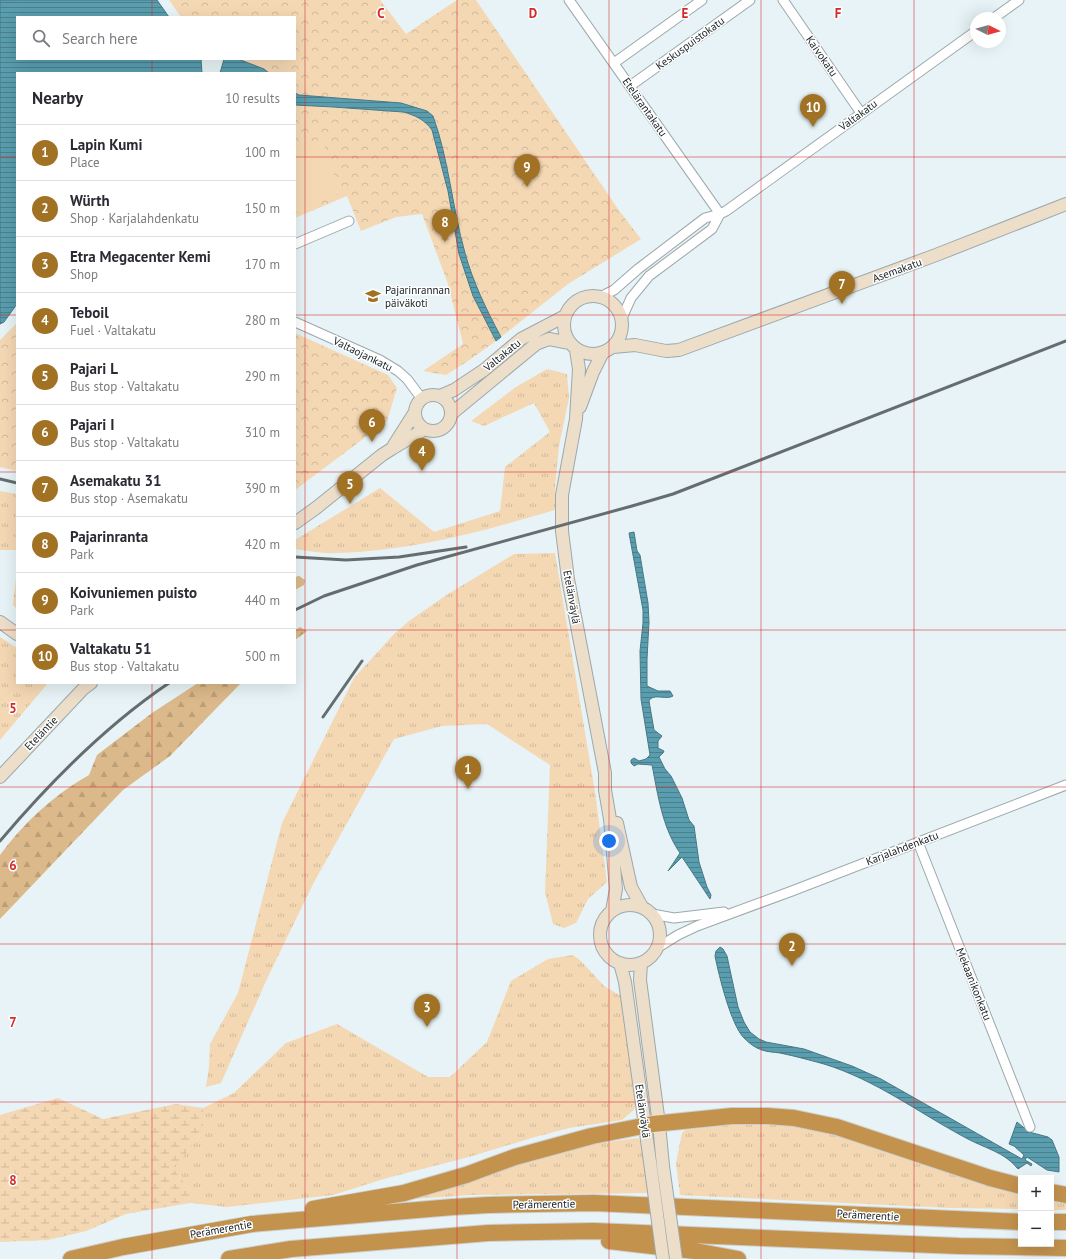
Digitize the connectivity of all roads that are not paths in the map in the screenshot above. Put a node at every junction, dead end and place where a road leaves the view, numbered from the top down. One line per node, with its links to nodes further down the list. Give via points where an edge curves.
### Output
1 (569, 0): 9 (street, Etelärantakatu)
2 (702, 0): 9 (street)
3 (750, 0): 10 (street, Keskuspuistokatu)
4 (782, 0): 11 (street, Kaivokatu)
5 (1019, 0): 6 (street)
6 (1007, 4): 7 (street)
7 (1000, 12)
8 (970, 35): 11 (street, Valtakatu)
9 (614, 63): 10 (street, Etelärantakatu)
10 (630, 86): 13 (street, Etelärantakatu)
11 (861, 112): 13 (street, Valtakatu)
12 (1066, 204): 21 (main road, Asemakatu, via 679,350 666,351)
13 (720, 214): 16 (street, Valtakatu, via 705,218 614,290); 18 (street, Valtakatu, via 712,229 649,276 630,298)
14 (349, 221): 15 (street)
15 (296, 244)
16 (600, 296): 17 (main road, via 583,298 569,308); 18 (main road, via 614,304)
17 (565, 316): 22 (main road, via 565,335); 25 (main road, Valtakatu, via 521,339 484,370)
18 (622, 318): 20 (main road)
19 (296, 322): 26 (street, Valtaojankatu, via 380,360 407,379)
20 (622, 331): 21 (main road); 23 (main road)
21 (635, 345): 23 (main road, Asemakatu)
22 (573, 346): 24 (main road, via 584,354); 28 (main road, Valtakatu, via 549,339 536,344); 29 (main road, Etelänväylä, via 578,369)
23 (613, 347): 24 (main road)
24 (602, 354): 29 (main road, Etelänväylä)
25 (440, 396): 26 (main road, via 431,395); 28 (main road, via 446,400)
26 (422, 399): 27 (main road, via 417,404)
27 (415, 412): 30 (main road, via 417,422); 31 (main road)
28 (451, 414): 30 (main road, via 441,429)
29 (576, 419): 36 (main road, Etelänväylä, via 562,495 562,531 568,578)
30 (425, 429): 31 (main road)
31 (393, 448): 32 (main road)
32 (296, 522)
33 (0, 622): 34 (main road)
34 (16, 633)
35 (83, 685): 37 (main road, Eteläntie)
36 (605, 773): 40 (main road, Etelänväylä, via 631,887); 42 (main road, Etelänväylä, via 616,889)
37 (0, 777)
38 (1066, 785): 39 (street, Karjalahdenkatu)
39 (918, 842): 41 (street, Karjalahdenkatu); 48 (street, Mekaanikonkatu)
40 (642, 907): 42 (main road, via 627,905); 43 (main road)
41 (737, 910): 43 (street, Karjalahdenkatu, via 674,918); 44 (street, Karjalahdenkatu, via 678,935)
42 (612, 911): 45 (main road, via 602,925 600,938 604,950)
43 (652, 914): 44 (main road, via 659,924)
44 (658, 948): 46 (main road, via 651,957)
45 (620, 963): 46 (main road); 47 (main road, Etelänväylä)
46 (641, 963): 47 (main road, Etelänväylä, via 640,980)
47 (652, 1125): 49 (main road, Etelänväylä); 50 (highway, via 732,1116 794,1118 837,1127); 56 (highway, via 592,1136 515,1157 404,1194 274,1214)
48 (1030, 1127)
49 (657, 1167): 61 (main road, Etelänväylä, bridge); 62 (main road, Etelänväylä, bridge)
50 (1018, 1185)
51 (1054, 1193): 52 (highway)
52 (1066, 1195)
53 (1018, 1222): 56 (highway, Perämerentie, via 594,1203 453,1207)
54 (1054, 1222): 55 (highway)
55 (1066, 1222)
56 (252, 1224): 59 (highway, Perämerentie)
57 (488, 1233): 58 (highway, via 594,1231); 60 (highway, via 291,1249); 63 (highway, via 524,1239 594,1240 695,1251)
58 (1066, 1248)
59 (71, 1259)
60 (230, 1259)
61 (663, 1259)
62 (676, 1259)
63 (738, 1259)

